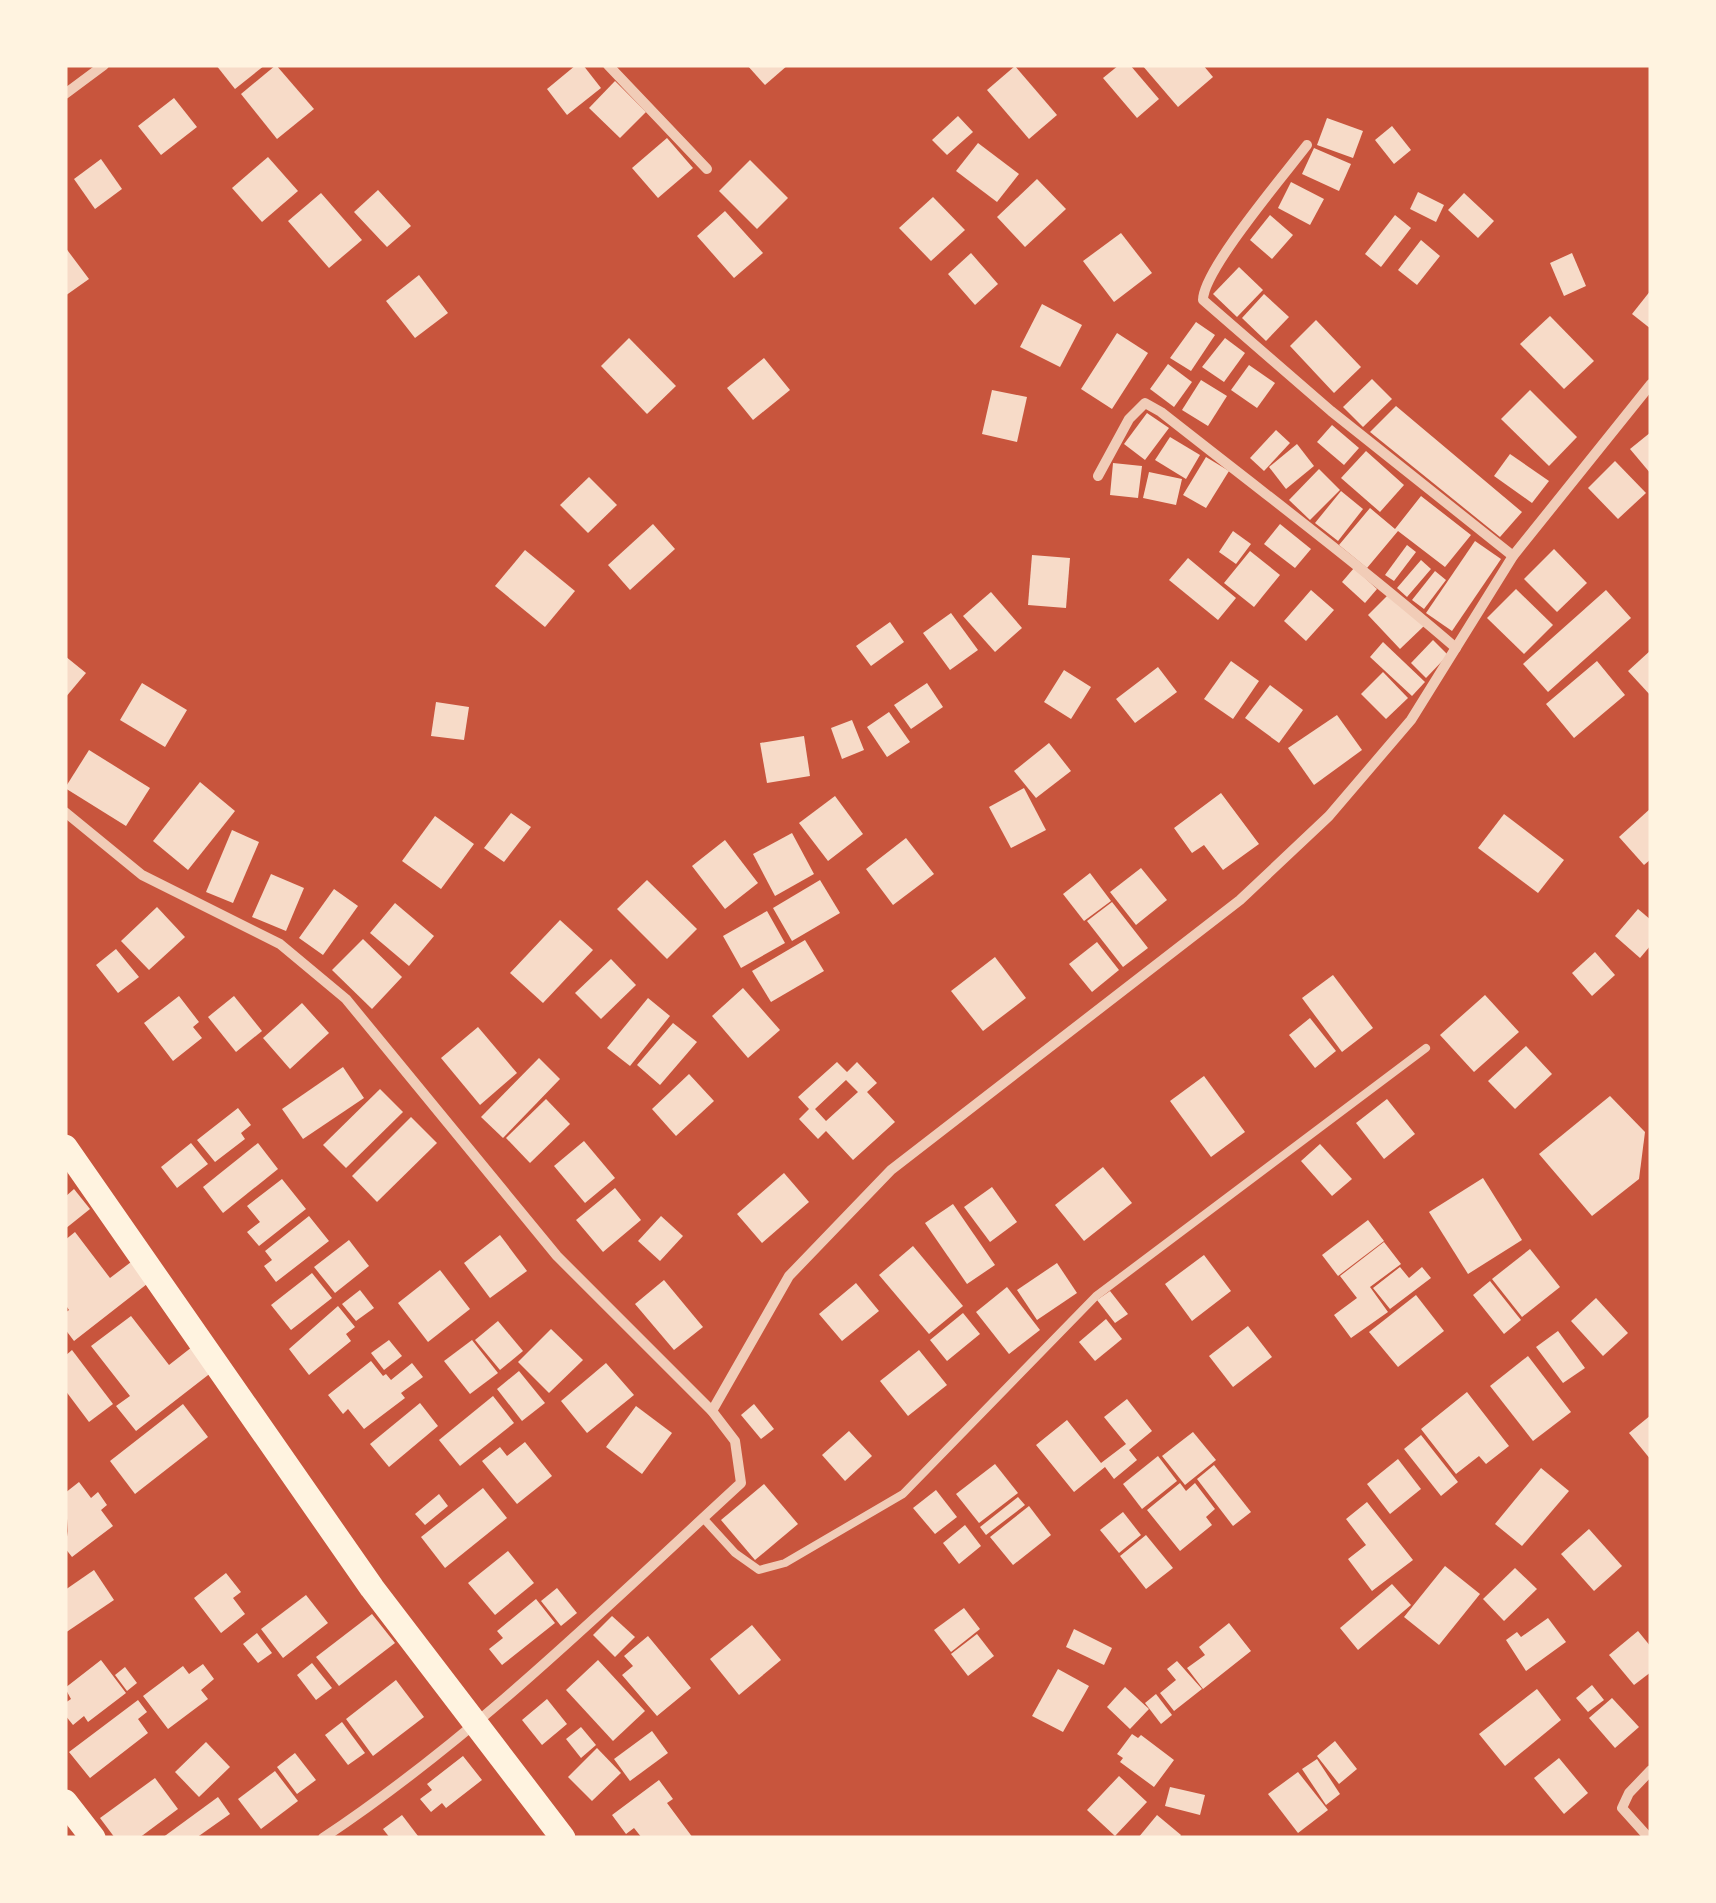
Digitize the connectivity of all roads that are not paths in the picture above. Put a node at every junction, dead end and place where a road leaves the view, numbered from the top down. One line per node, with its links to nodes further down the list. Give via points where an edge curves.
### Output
1 (104, 65): 3 (street)
2 (608, 65): 5 (street)
3 (65, 94)
4 (1308, 145): 8 (street, via 1230,247 1203,300)
5 (708, 169)
6 (1651, 384): 8 (street)
7 (1098, 476): 9 (street, via 1129,419 1145,404 1389,589)
8 (1513, 556): 9 (street)
9 (1456, 648): 13 (street, via 1412,720 1329,816 1240,900 878,1184 789,1276)
10 (65, 812): 13 (street, via 142,875 280,944 346,998 557,1256)
11 (1426, 1048): 14 (lane, via 1096,1296 904,1494 785,1564 759,1570)
12 (65, 1146): 15 (main road)
13 (712, 1411): 14 (street, via 734,1441 741,1483)
14 (703, 1518): 15 (street)
15 (474, 1724): 19 (street); 20 (main road)
16 (1651, 1770): 21 (street, via 1622,1808)
17 (65, 1802): 18 (main road)
18 (93, 1838)
19 (324, 1838)
20 (563, 1838)
21 (1649, 1838)

